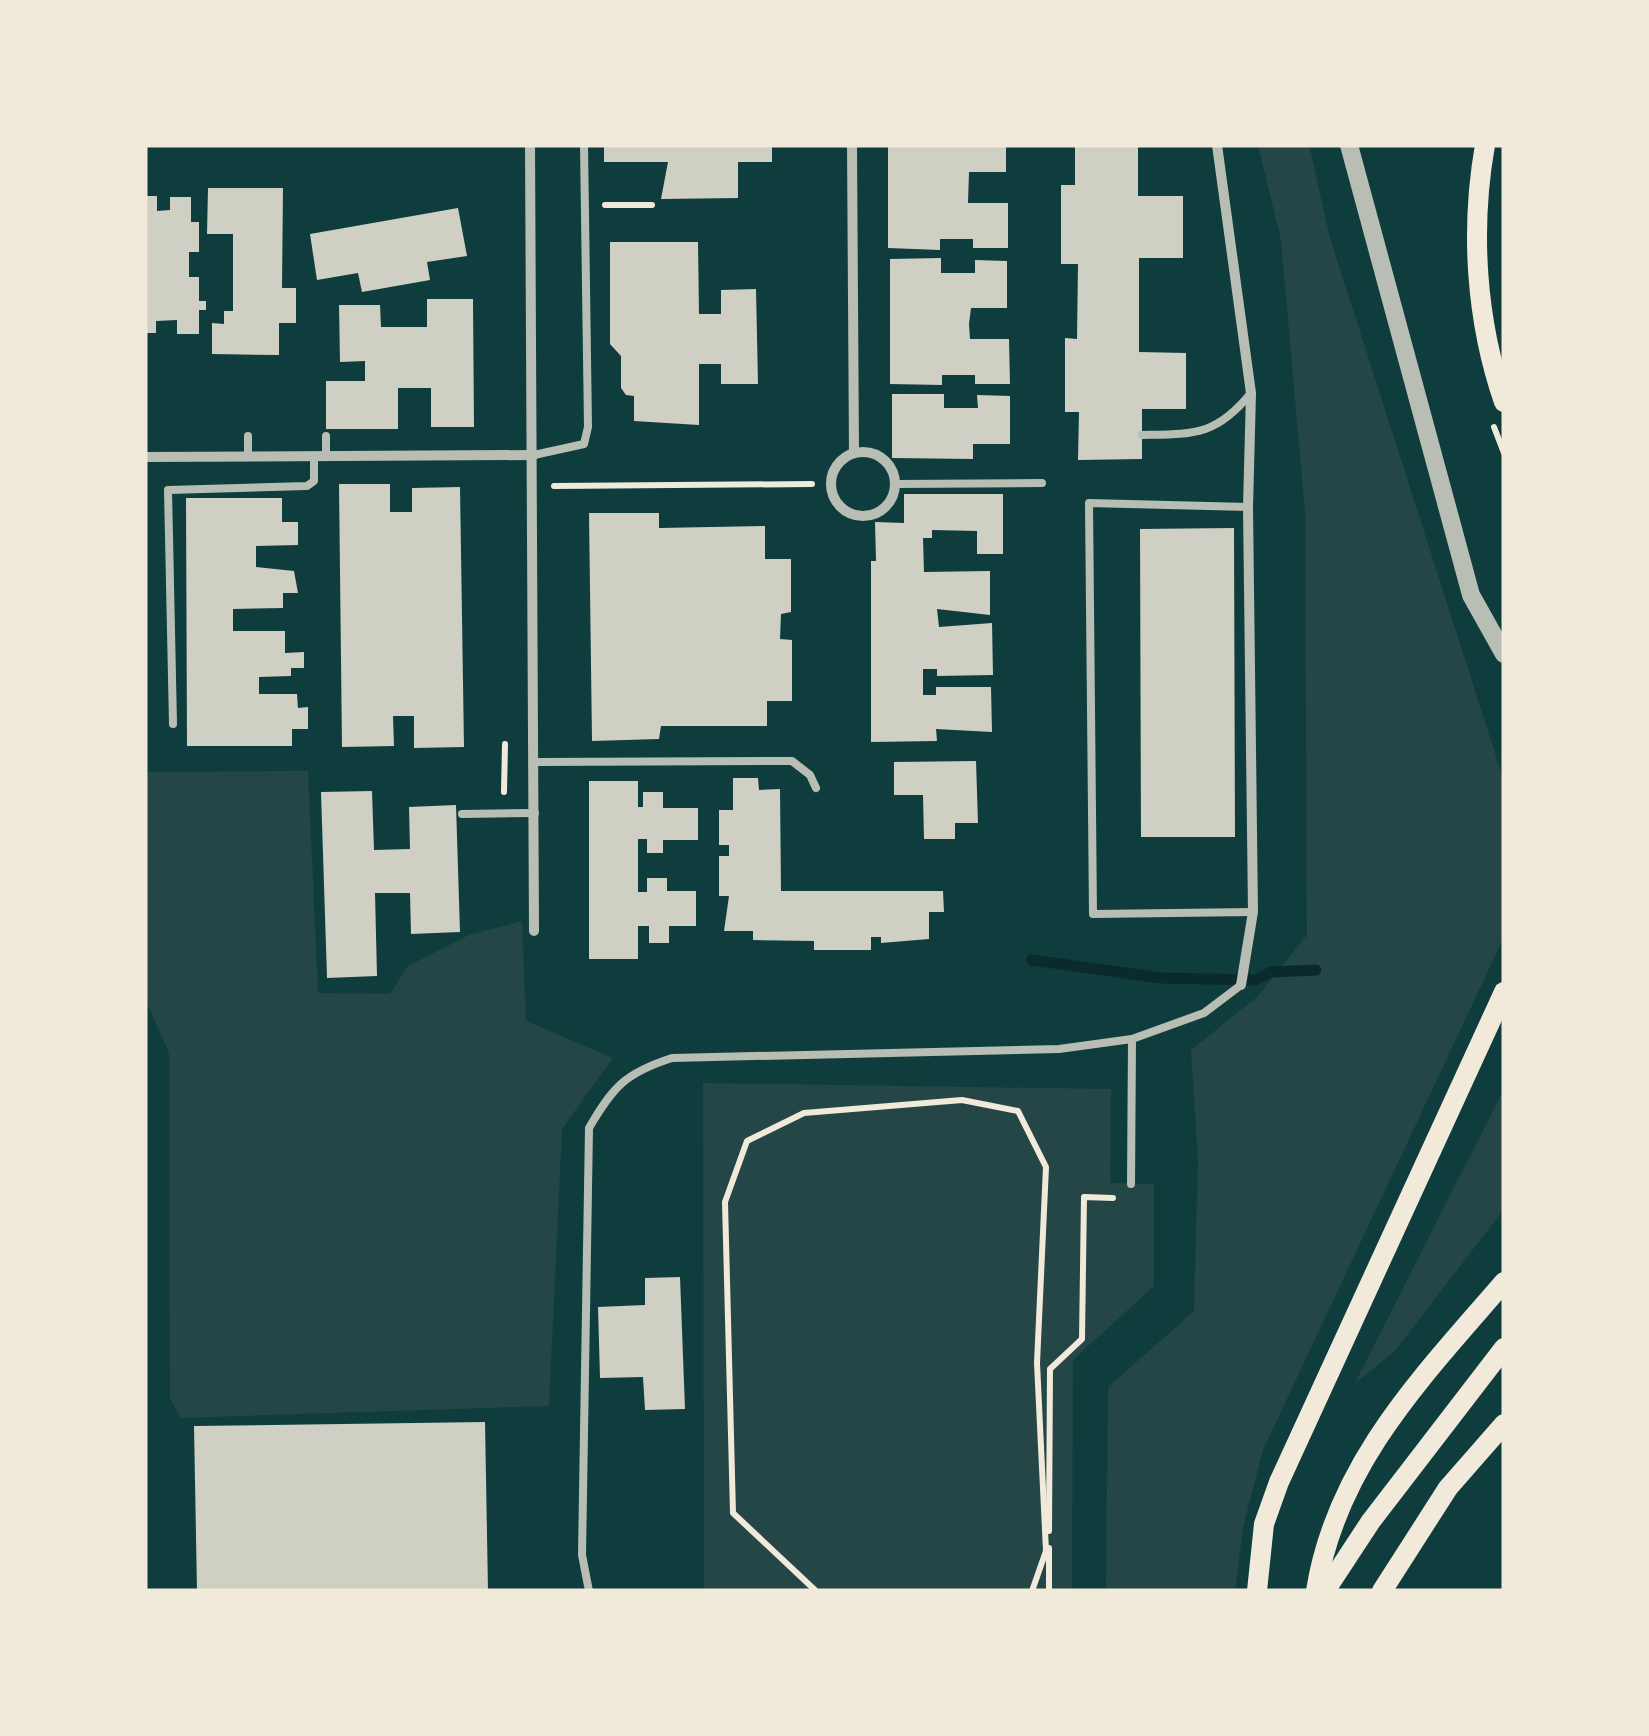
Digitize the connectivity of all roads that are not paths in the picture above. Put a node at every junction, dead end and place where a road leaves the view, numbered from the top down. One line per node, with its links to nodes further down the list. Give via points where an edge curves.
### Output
1 (530, 145): 13 (street)
2 (584, 145): 13 (lane, via 588,427 584,444)
3 (852, 145): 12 (street)
4 (1217, 145): 7 (street)
5 (1349, 145): 22 (street, via 1471,594)
6 (1486, 145): 8 (main road, via 1477,258 1488,348)
7 (1252, 393): 11 (lane, via 1207,431); 18 (street)
8 (1504, 402)
9 (248, 436): 16 (lane)
10 (326, 436): 14 (lane)
11 (1142, 436)
12 (854, 453): 20 (street, via 880,456); 20 (street, via 834,468 830,484 848,512 878,512 892,500)
13 (534, 455): 14 (street); 24 (street)
14 (320, 456): 16 (street); 23 (lane, via 314,481 306,486 168,490)
15 (145, 457): 16 (street)
16 (248, 457)
17 (1236, 480): 18 (street)
18 (1250, 481): 21 (street)
19 (1042, 483): 20 (lane)
20 (896, 484)
21 (1248, 507): 28 (street); 28 (lane, via 1089,503 1092,855 1093,914)
22 (1504, 654)
23 (173, 724)
24 (536, 762): 25 (lane, via 792,762); 26 (street)
25 (816, 788)
26 (535, 813): 27 (lane); 29 (street)
27 (462, 814)
28 (1253, 912): 30 (street)
29 (534, 931)
30 (1241, 985): 32 (lane, via 1204,1013)
31 (1504, 992): 38 (main road, via 1280,1482 1264,1524)
32 (1132, 1039): 33 (lane); 37 (lane, via 1059,1049 672,1058 612,1088 588,1128 582,1555)
33 (1131, 1184)
34 (1504, 1282): 39 (main road, via 1374,1446 1330,1523)
35 (1504, 1348): 40 (main road)
36 (1504, 1424): 41 (main road, via 1448,1488)
37 (588, 1591)
38 (1257, 1591)
39 (1316, 1591)
40 (1324, 1591)
41 (1382, 1591)

